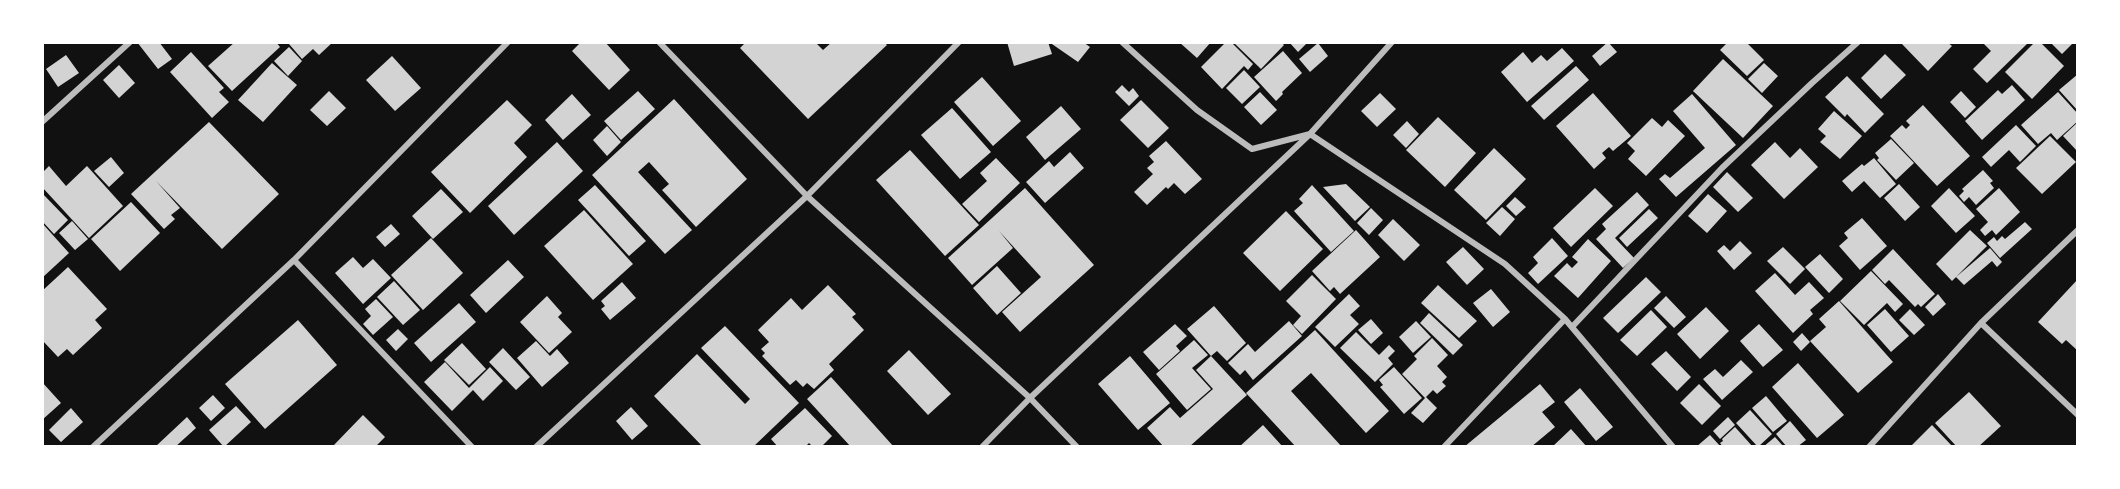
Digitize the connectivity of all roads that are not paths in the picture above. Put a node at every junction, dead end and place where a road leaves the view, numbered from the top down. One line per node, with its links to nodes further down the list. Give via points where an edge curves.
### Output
1 (130, 42): 8 (street)
2 (508, 42): 12 (street)
3 (659, 42): 10 (street)
4 (959, 42): 10 (street)
5 (1122, 42): 9 (street, via 1197,110 1252,149)
6 (1392, 42): 9 (street)
7 (1853, 43): 15 (street, via 1722,168)
8 (42, 122)
9 (1310, 134): 13 (street, via 1505,264); 16 (street)
10 (807, 196): 16 (street); 20 (street)
11 (2078, 230): 14 (street)
12 (294, 260): 18 (street); 19 (street)
13 (1565, 318): 15 (street); 23 (street)
14 (1981, 322): 17 (street); 25 (street)
15 (1572, 327): 24 (street)
16 (1030, 398): 21 (street); 22 (street)
17 (2078, 415)
18 (93, 447)
19 (472, 447)
20 (536, 447)
21 (982, 447)
22 (1077, 447)
23 (1444, 447)
24 (1673, 447)
25 (1869, 447)

